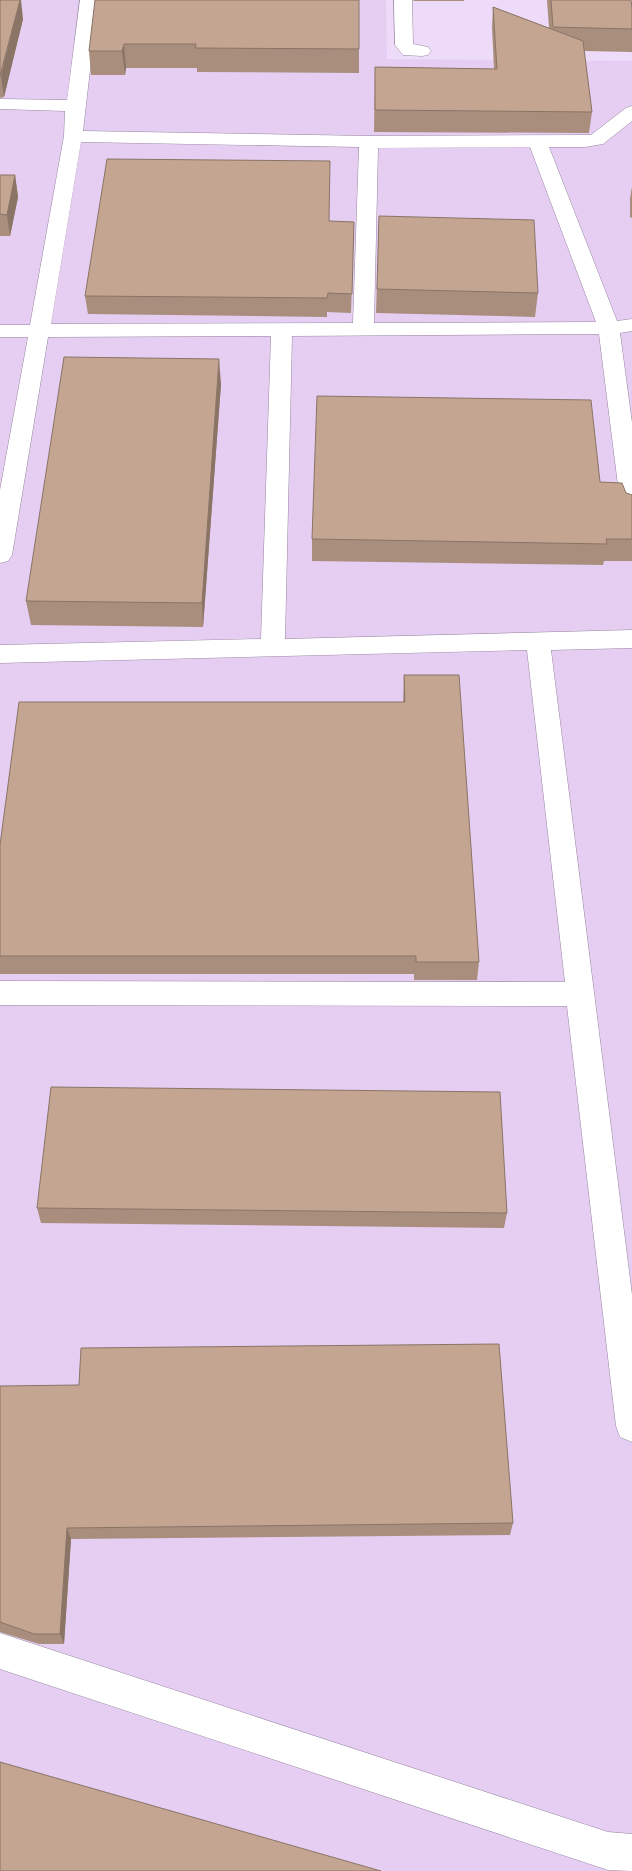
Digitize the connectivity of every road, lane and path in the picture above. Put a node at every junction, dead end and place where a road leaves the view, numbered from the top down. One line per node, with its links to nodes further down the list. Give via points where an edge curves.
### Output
1 (89, 0): 5 (lane)
2 (403, 0): 3 (lane, via 404,45 408,51)
3 (422, 51)
4 (0, 104): 5 (lane)
5 (75, 106): 7 (lane)
6 (632, 112): 9 (lane, via 596,140)
7 (72, 136): 8 (lane); 15 (lane)
8 (369, 142): 9 (lane); 13 (lane)
9 (538, 142): 11 (lane)
10 (632, 325): 11 (lane)
11 (609, 328): 13 (lane); 16 (lane)
12 (282, 329): 13 (lane); 15 (lane); 20 (lane)
13 (363, 329)
14 (0, 331): 15 (lane)
15 (38, 331): 17 (lane)
16 (632, 509)
17 (0, 555)
18 (632, 639): 19 (lane)
19 (538, 643): 20 (lane); 23 (lane)
20 (273, 648): 21 (lane)
21 (0, 654)
22 (0, 993): 23 (lane)
23 (580, 994): 24 (lane)
24 (632, 1426)
25 (0, 1651): 26 (lane, via 608,1851)
26 (632, 1853)

